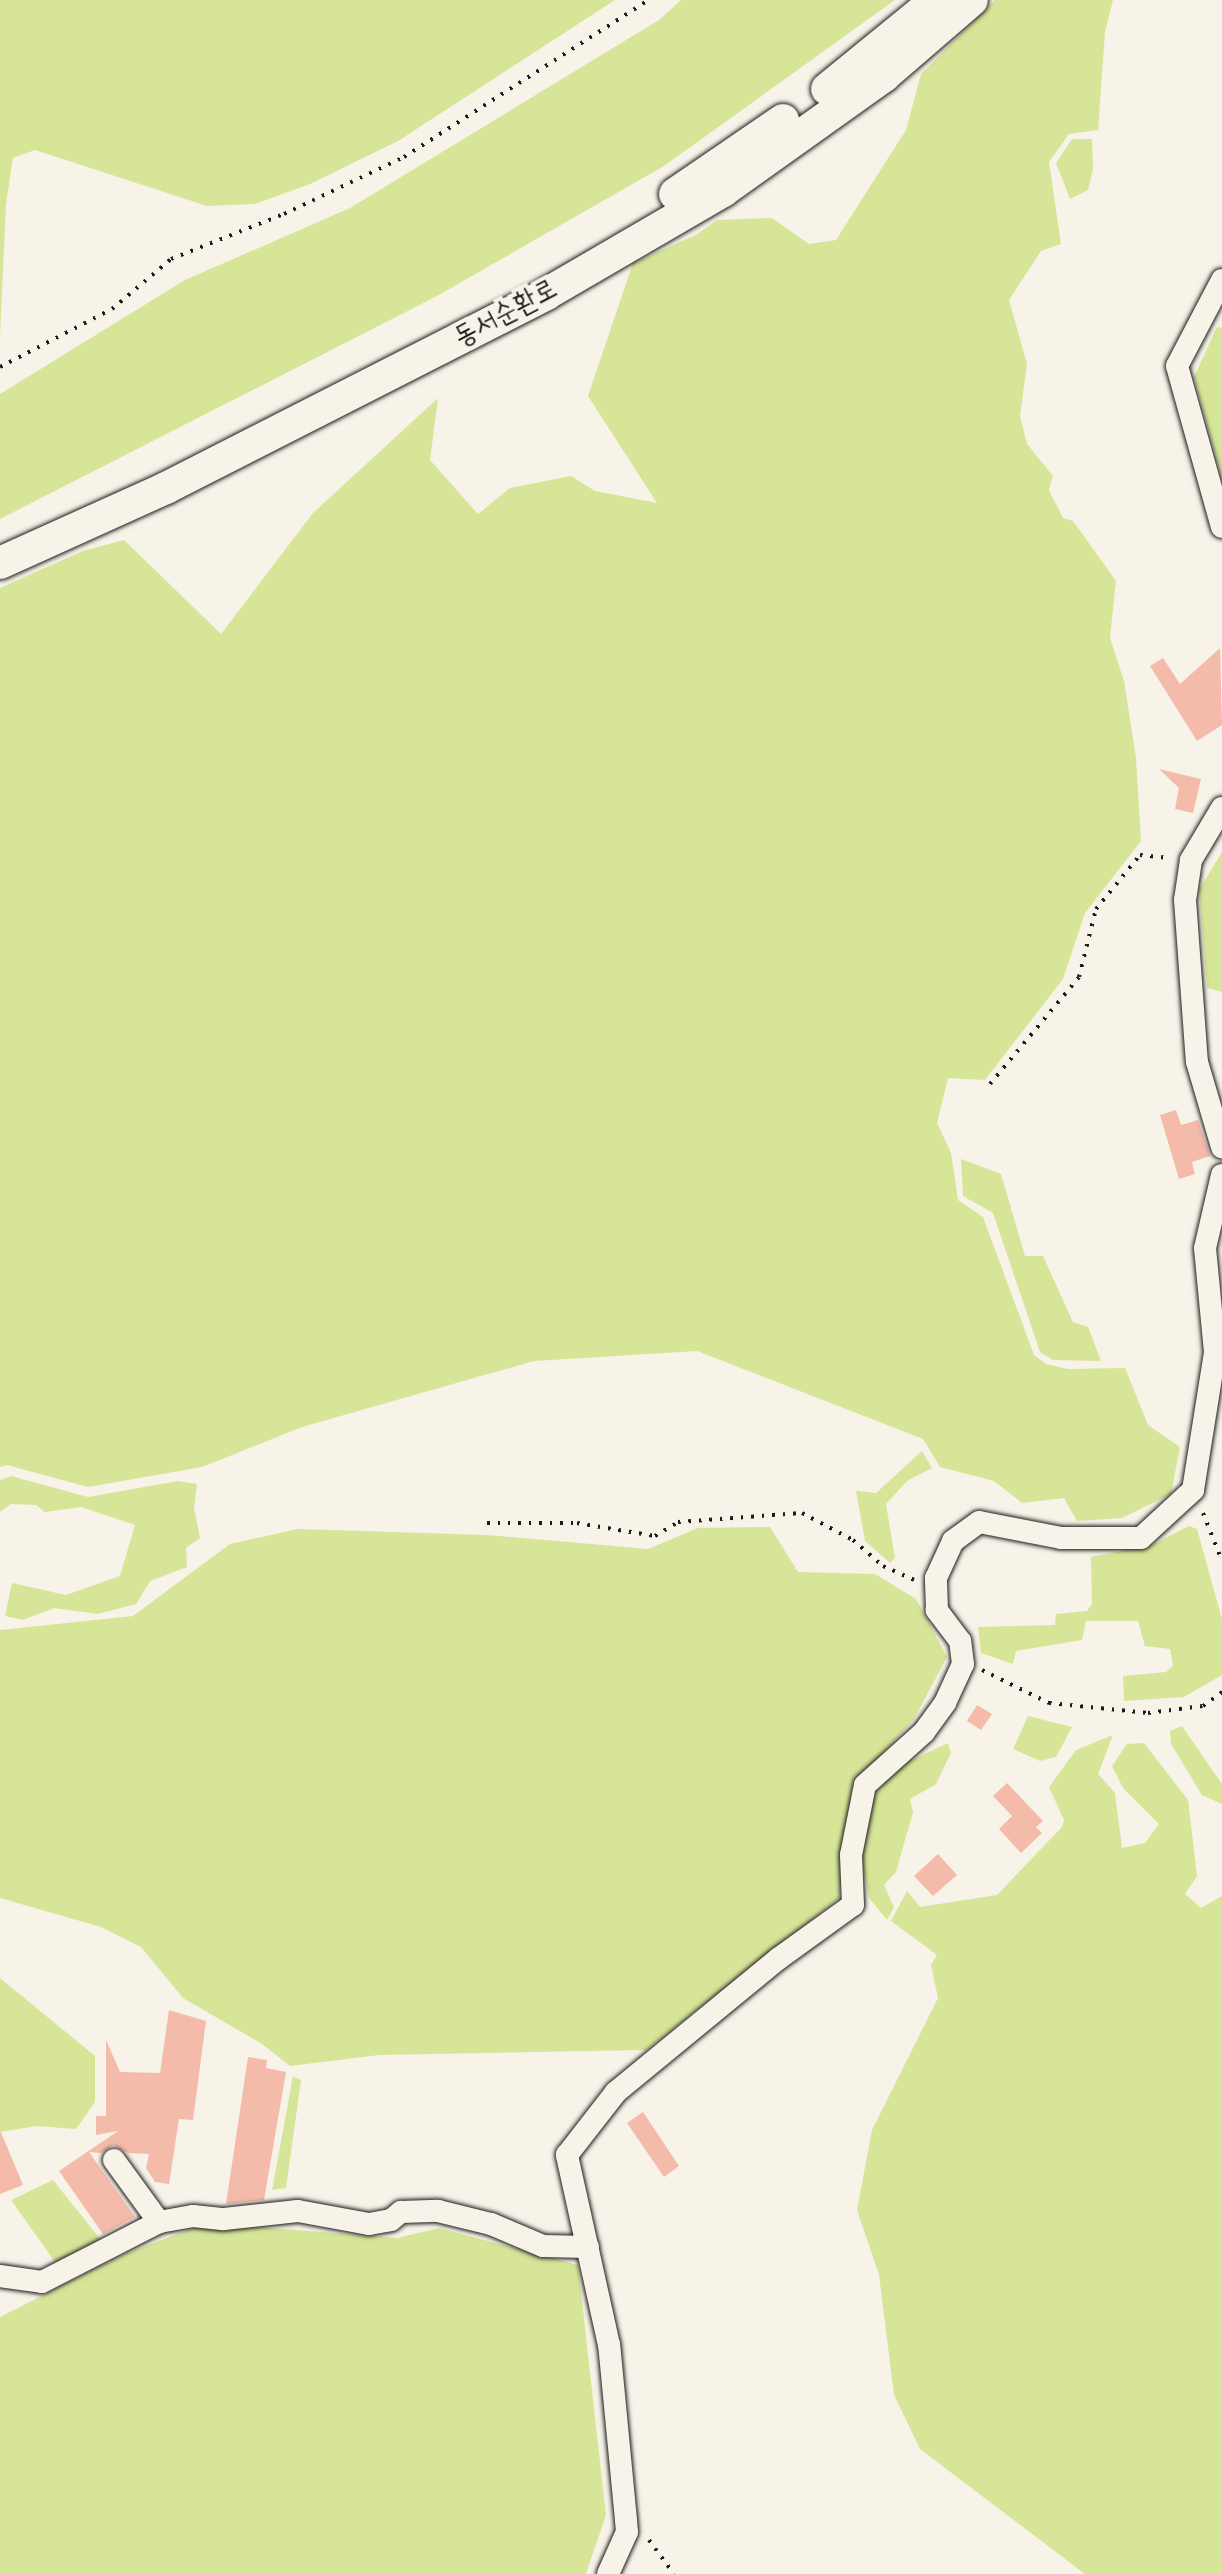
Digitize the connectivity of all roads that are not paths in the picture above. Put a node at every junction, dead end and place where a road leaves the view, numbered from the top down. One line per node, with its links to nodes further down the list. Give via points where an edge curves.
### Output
1 (936, 0): 5 (highway, 동서순환로, via 860,65 700,180 523,283)
2 (972, 0): 6 (highway, 동서순환로, via 884,76 723,191 562,285 166,488)
3 (1222, 280): 4 (lane, via 1177,366)
4 (1222, 527)
5 (0, 541)
6 (0, 562)
7 (1222, 808): 8 (lane, via 1192,860 1185,900 1198,1062)
8 (1222, 1147)
9 (1222, 1174): 12 (lane, via 1205,1248 1216,1352 1193,1490 1141,1538 1062,1538 980,1522 952,1540 936,1590 938,1610 960,1641 963,1664 924,1732 865,1785 851,1855 853,1905 616,2092 568,2154)
10 (114, 2160): 11 (lane)
11 (160, 2222): 12 (lane, via 298,2210 369,2224 401,2212 438,2211 543,2246); 13 (lane, via 42,2282)
12 (588, 2247): 14 (lane, via 609,2345 627,2532)
13 (0, 2276)
14 (608, 2574)

